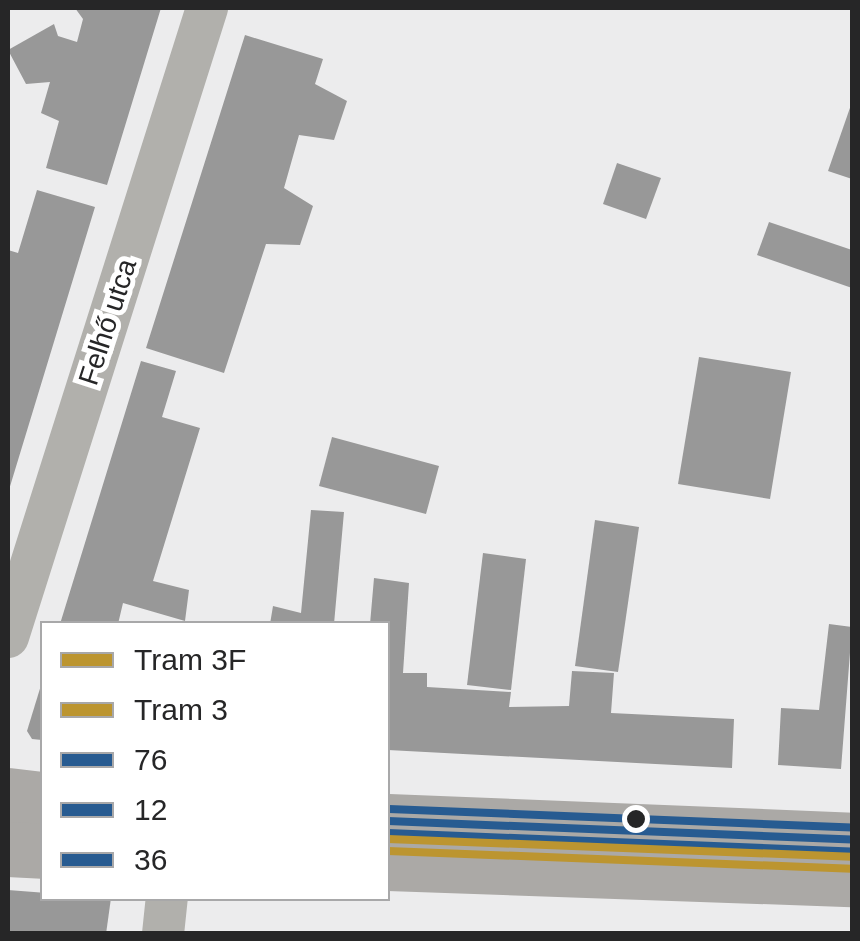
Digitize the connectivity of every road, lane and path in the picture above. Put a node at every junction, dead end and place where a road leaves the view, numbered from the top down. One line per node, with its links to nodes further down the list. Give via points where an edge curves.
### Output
1 (207, 8): 2 (street, Felhő utca)
2 (8, 637)
3 (8, 795): 4 (main road)
4 (40, 799)
5 (390, 821): 6 (main road)
6 (852, 840)
7 (8, 849): 8 (main road)
8 (40, 851)
9 (390, 863): 10 (main road)
10 (852, 879)
11 (168, 901): 12 (street)
12 (163, 934)

